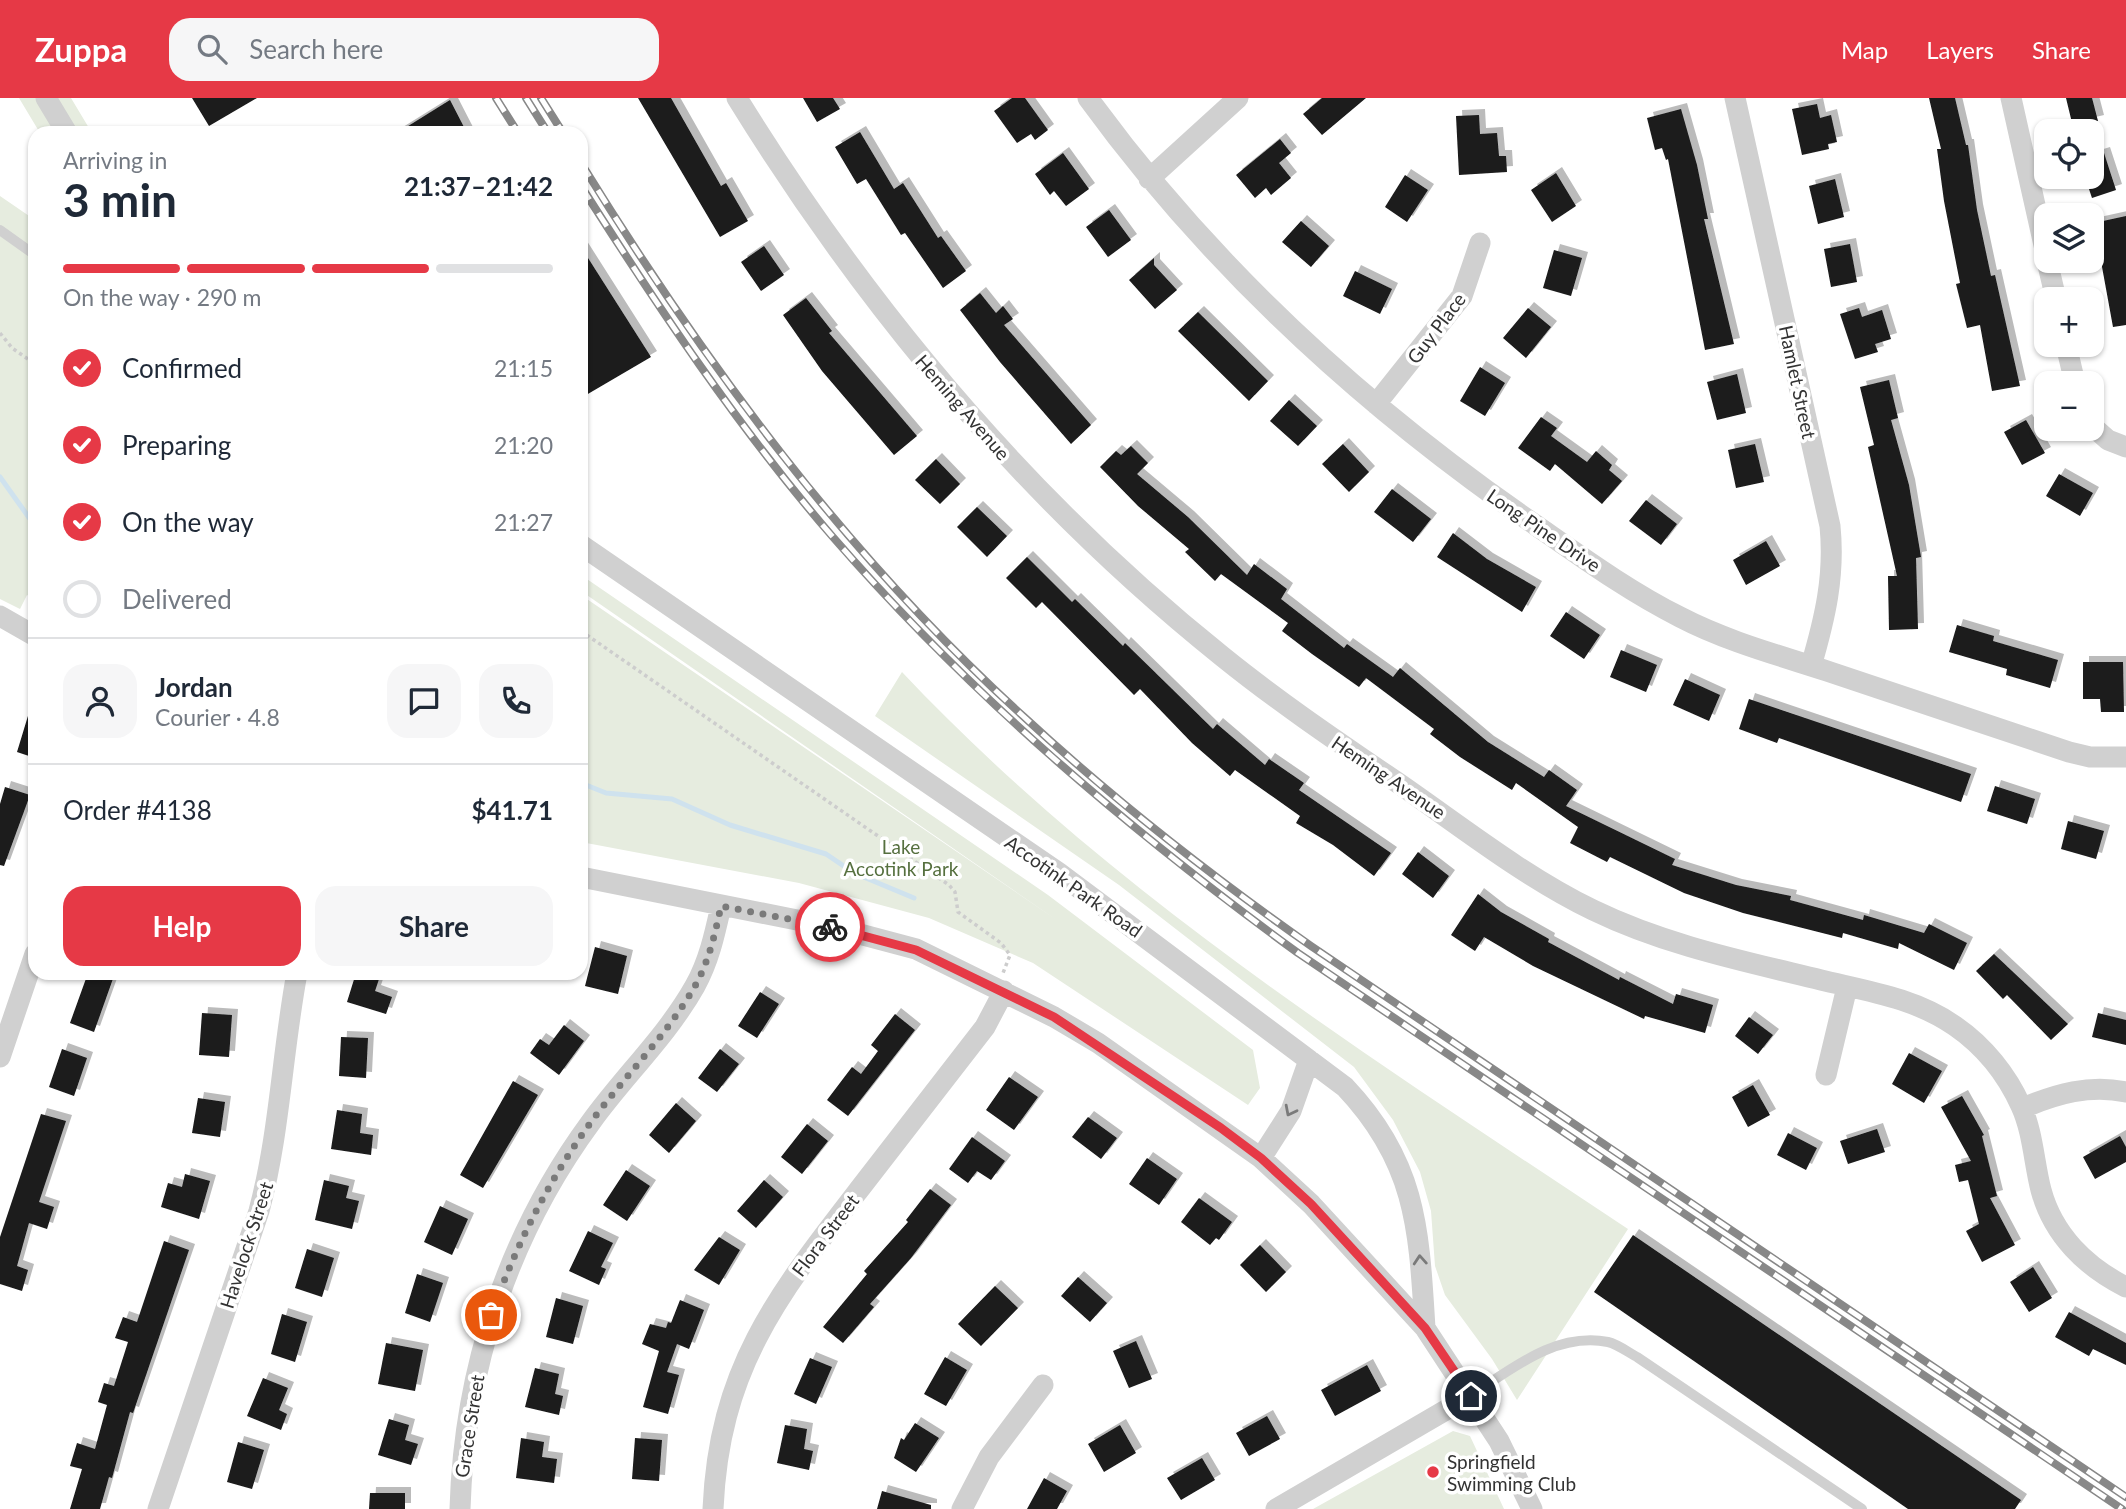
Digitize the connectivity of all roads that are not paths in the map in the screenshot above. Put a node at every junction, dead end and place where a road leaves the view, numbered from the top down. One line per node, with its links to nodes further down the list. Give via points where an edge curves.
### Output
1 (46, 98): 7 (street)
2 (737, 98): 25 (street, Heming Avenue, via 817,222 943,386 1056,509 1222,657 1294,712 1572,900 1689,947)
3 (1088, 98): 8 (street, Long Pine Drive)
4 (1238, 98): 8 (street)
5 (1735, 98): 19 (street, Hamlet Street, via 1830,526 1832,580)
6 (2011, 98): 9 (street)
7 (63, 126)
8 (1149, 179): 13 (street, Long Pine Drive, via 1253,293)
9 (2035, 203)
10 (0, 230): 12 (lane)
11 (1480, 243): 13 (street, Guy Place, via 1462,296)
12 (28, 250)
13 (1376, 404): 19 (street, Long Pine Drive, via 1475,483 1649,600 1711,631)
14 (2104, 436): 15 (street)
15 (2126, 447)
16 (588, 550): 28 (street, Accotink Park Road, via 1059,873)
17 (0, 616): 18 (street)
18 (28, 632)
19 (1811, 666): 20 (street, Long Pine Drive, via 2069,752)
20 (2126, 757)
21 (588, 878): 22 (street)
22 (721, 906): 26 (street, via 893,942); 38 (street, Grace Street, via 711,950 695,986 556,1173 520,1240 491,1315 476,1376 465,1430)
23 (28, 975): 27 (street)
24 (296, 980): 37 (street, Havelock Street, via 270,1171)
25 (1847, 987): 29 (street); 31 (street, Heming Avenue, via 1912,1003 1959,1028 1997,1066)
26 (1000, 989): 32 (street, via 1098,1043); 39 (street, Flora Street, via 985,1027 793,1275 759,1329 723,1422)
27 (0, 1058)
28 (1309, 1060): 32 (street, one-way to 32, via 1291,1111); 34 (street, Accotink Park Road, one-way to 28, via 1419,1233 1395,1159 1360,1103)
29 (1826, 1075)
30 (2126, 1092): 31 (street, via 2090,1089 2063,1093)
31 (2023, 1108): 33 (street, Heming Avenue, via 2041,1190 2057,1227 2088,1264)
32 (1261, 1158): 34 (street, via 1311,1204)
33 (2126, 1287)
34 (1425, 1328): 36 (street)
35 (1043, 1385): 40 (street, via 989,1457)
36 (1471, 1396): 41 (street); 42 (street); 43 (lane, via 1538,1352 1576,1341 1610,1342)
37 (158, 1509)
38 (460, 1509)
39 (712, 1509)
40 (962, 1509)
41 (1276, 1509)
42 (1532, 1509)
43 (1862, 1509)

